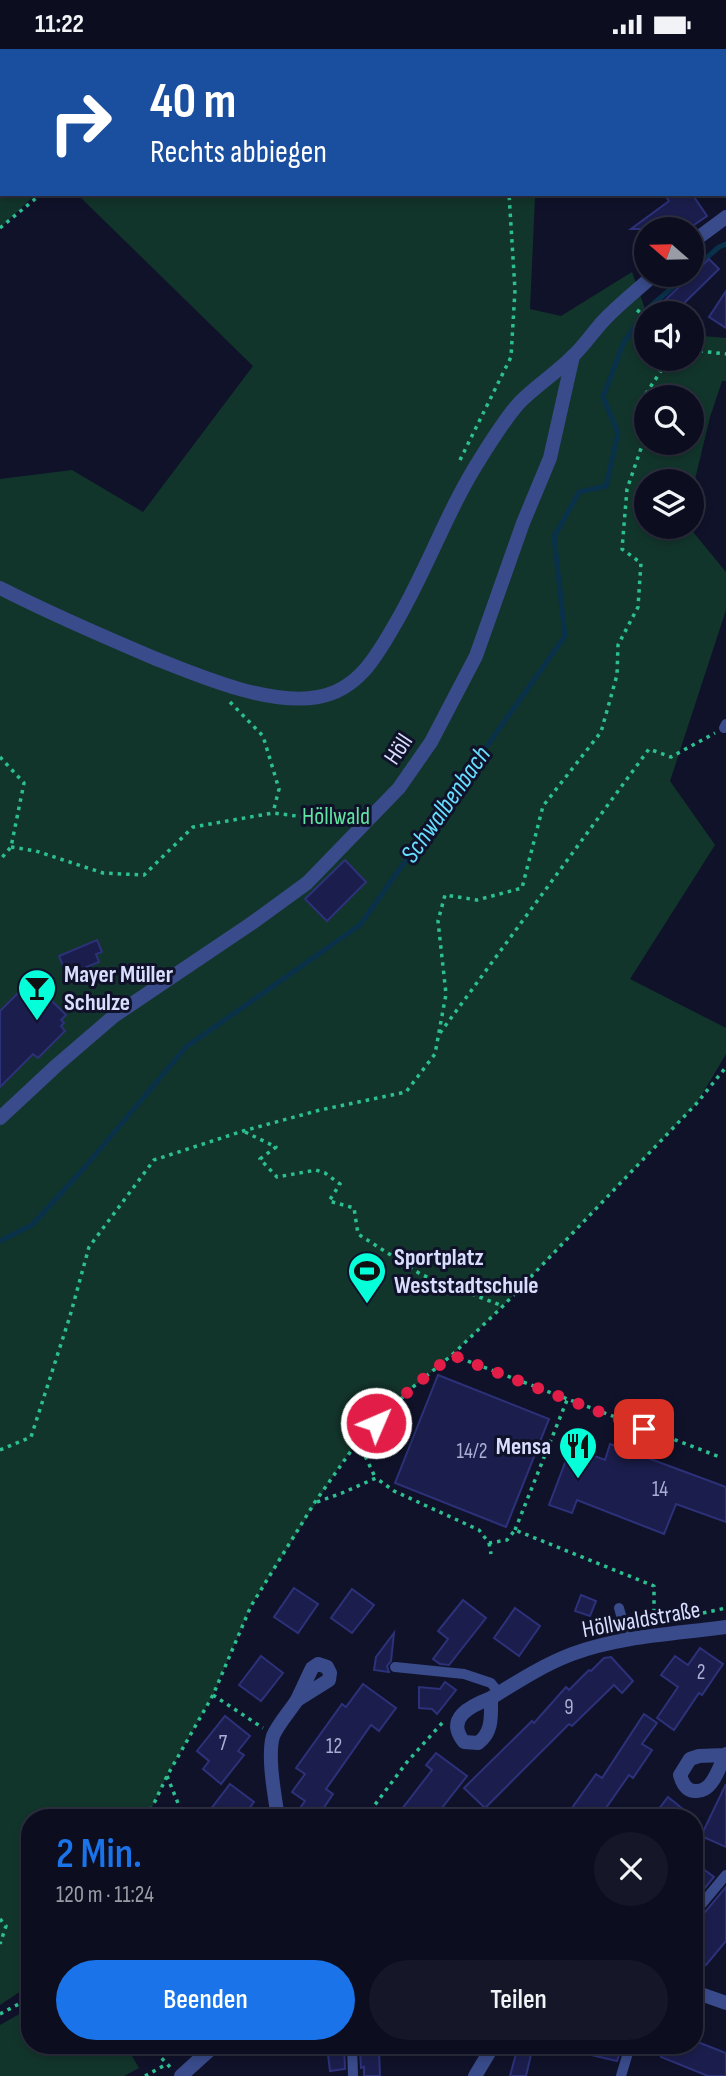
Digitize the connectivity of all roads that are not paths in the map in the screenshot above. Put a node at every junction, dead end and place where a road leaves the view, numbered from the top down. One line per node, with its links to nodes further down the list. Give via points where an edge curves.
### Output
1 (726, 218): 2 (street)
2 (704, 234)
3 (641, 287): 4 (street, Höll)
4 (573, 356): 5 (street, via 519,404 480,459 372,663 355,681 336,691 299,698 257,693 209,679 83,629); 6 (street, Höll, via 550,459 476,656 430,742 399,788 307,883 114,1016)
5 (0, 588)
6 (0, 1118)
7 (619, 1608): 9 (lane)
8 (726, 1627): 9 (street, Höllwaldstraße)
9 (625, 1640): 11 (street, Höllwaldstraße, via 572,1654)
10 (395, 1667): 11 (lane, via 464,1674 491,1683)
11 (495, 1696)
12 (297, 1700): 13 (street, via 274,1735 272,1777)
13 (277, 1809)
14 (726, 1875): 15 (lane)
15 (703, 1902)
16 (703, 1995): 17 (street)
17 (726, 2003)
18 (205, 2054): 22 (street)
19 (352, 2054): 23 (lane)
20 (488, 2054): 24 (street)
21 (628, 2054): 25 (lane)
22 (182, 2075)
23 (353, 2076)
24 (475, 2076)
25 (621, 2076)

